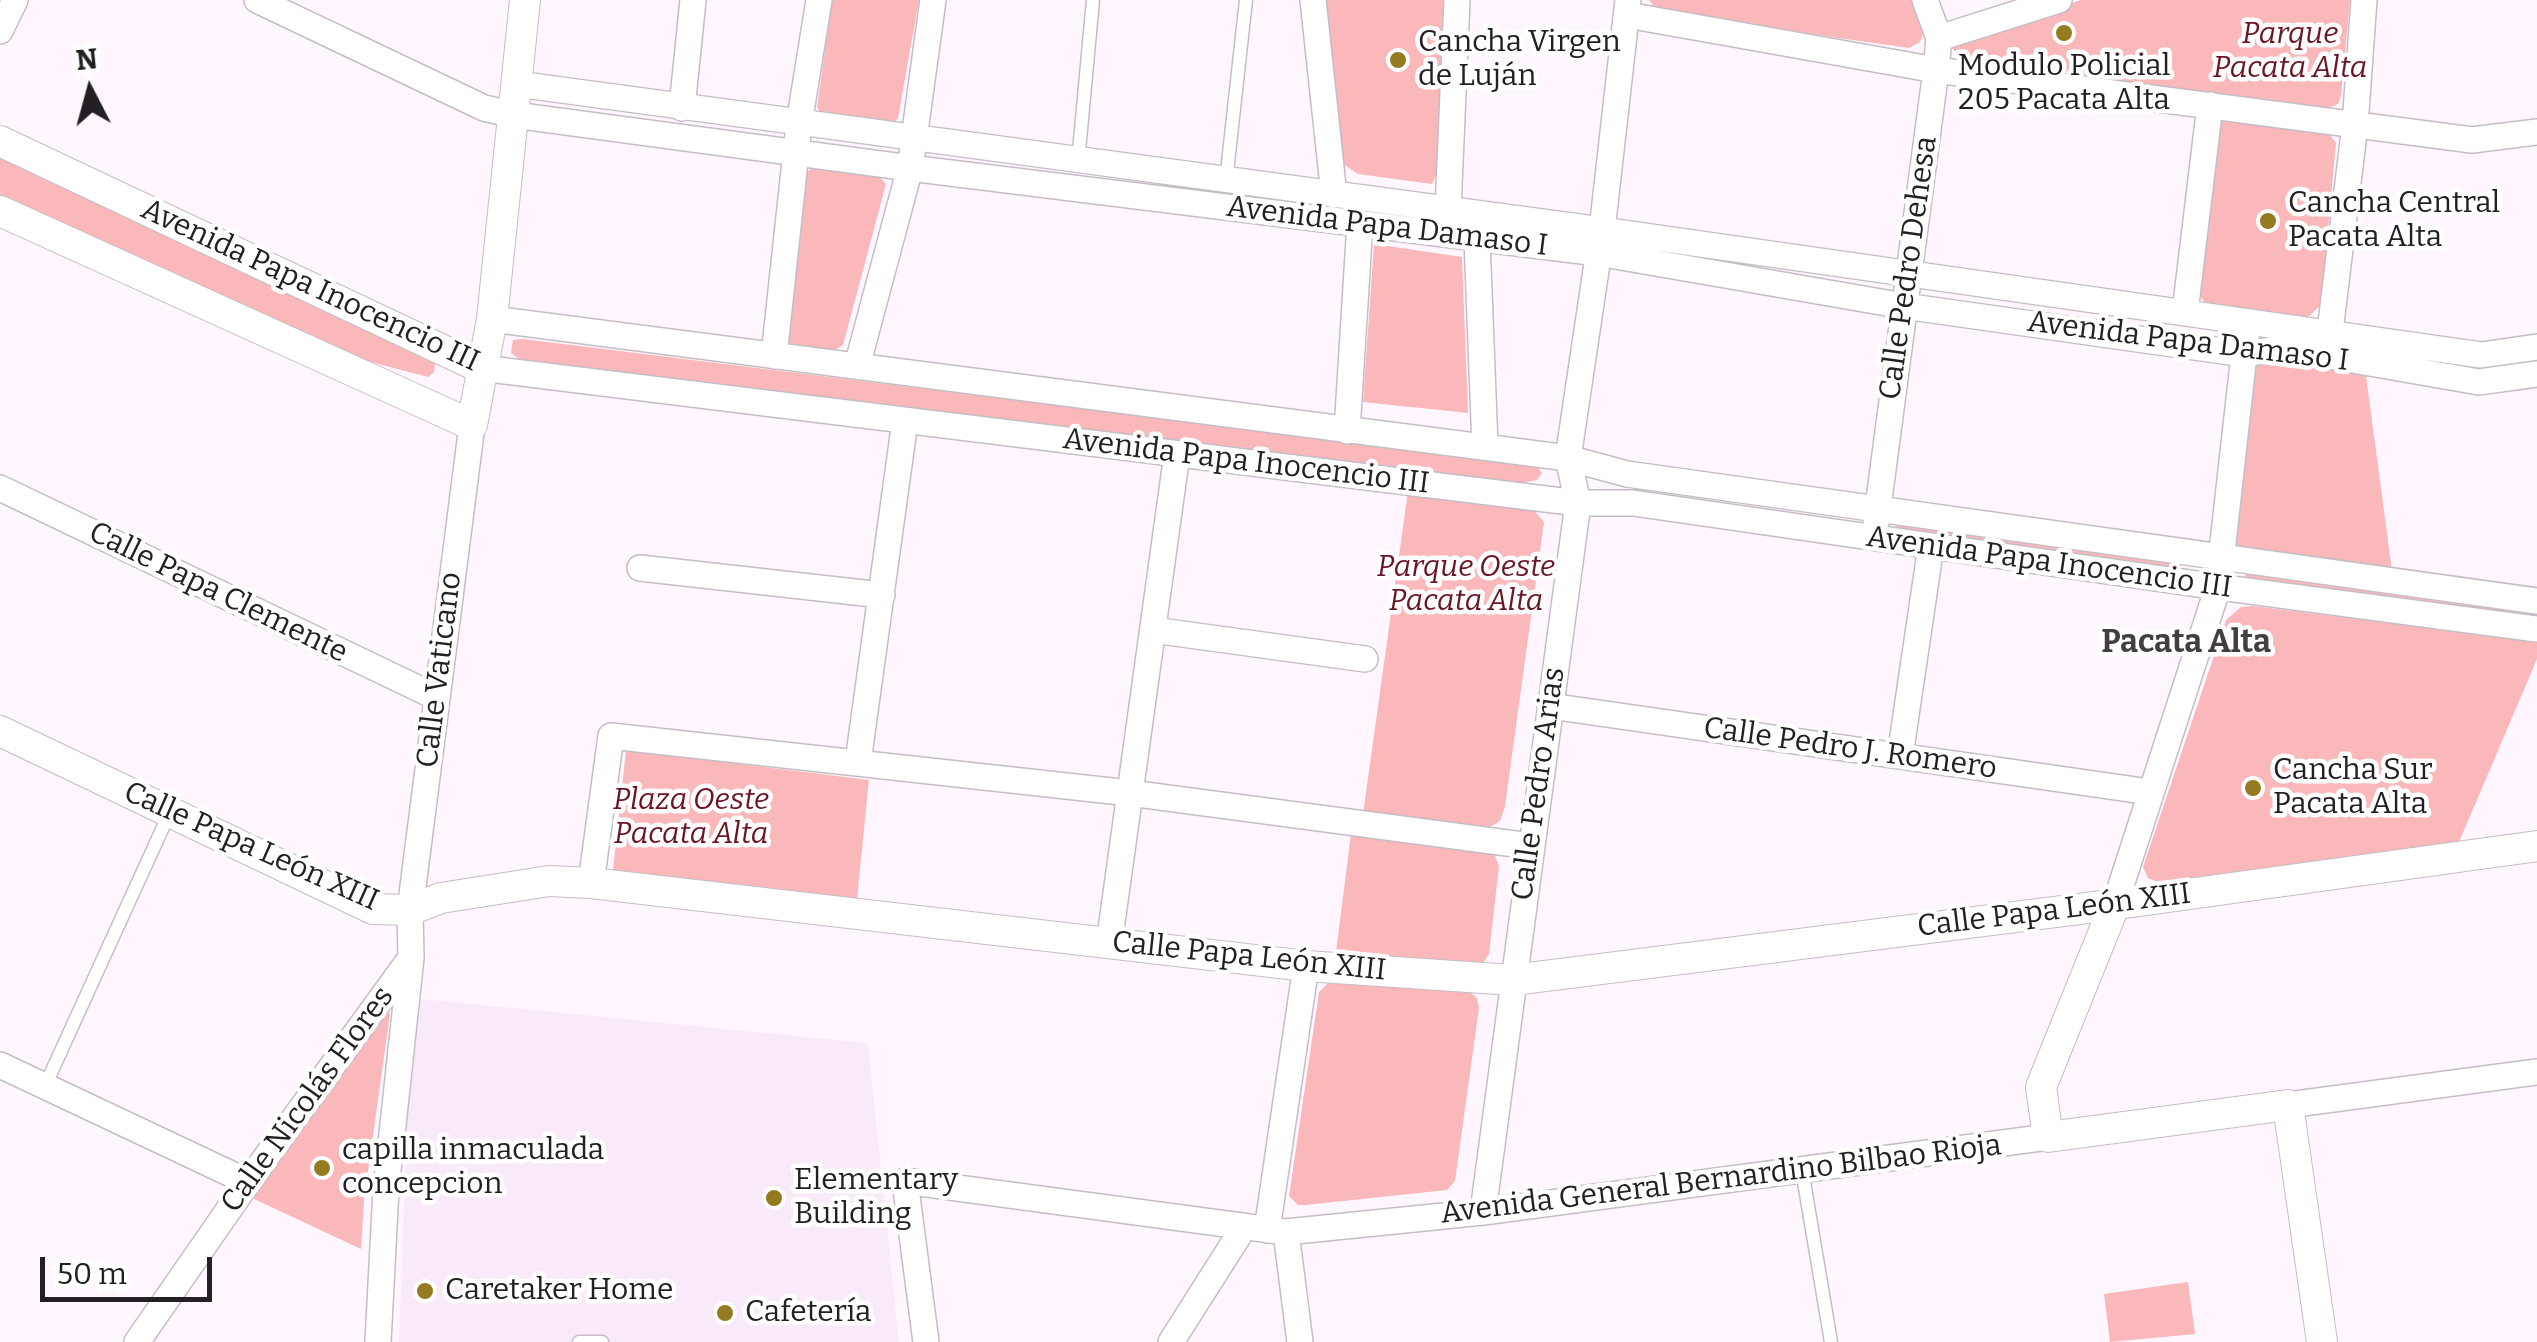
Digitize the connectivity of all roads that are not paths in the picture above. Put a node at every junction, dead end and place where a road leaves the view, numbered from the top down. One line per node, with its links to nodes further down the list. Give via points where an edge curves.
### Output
1 (15, 0): 15 (street)
2 (257, 0): 18 (street, Avenida Papa Damaso I, via 484,108)
3 (524, 0): 18 (street, Calle Vaticano)
4 (693, 0): 20 (street)
5 (819, 0): 21 (street)
6 (934, 0): 24 (street)
7 (1093, 0): 27 (lane)
8 (1246, 0): 29 (lane)
9 (1313, 0): 30 (street)
10 (1457, 0): 31 (street)
11 (1925, 0): 16 (street, Calle Pedro Dehesa)
12 (2059, 0): 16 (street)
13 (2364, 0): 22 (street)
14 (1627, 8): 17 (street); 35 (street, Calle Pedro Arias)
15 (0, 32)
16 (1939, 38): 17 (street, Calle Pedro Dehesa)
17 (1936, 70): 19 (street); 36 (street, Calle Pedro Dehesa)
18 (516, 100): 20 (street, Avenida Papa Damaso I); 26 (street, Avenida Papa Damaso I); 39 (street, Calle Vaticano)
19 (2210, 105): 22 (street); 38 (street)
20 (682, 108): 21 (street, Avenida Papa Damaso I)
21 (799, 124): 24 (street, Avenida Papa Damaso I); 26 (street)
22 (2355, 125): 23 (street, via 2472,140); 41 (street)
23 (2537, 132)
24 (915, 140): 27 (street, Avenida Papa Damaso I); 28 (street)
25 (0, 142): 46 (street, Avenida Papa Inocencio III)
26 (798, 153): 28 (street, Avenida Papa Damaso I); 44 (street)
27 (1078, 162): 29 (street, Avenida Papa Damaso I)
28 (910, 168): 33 (street, Avenida Papa Damaso I); 45 (street)
29 (1226, 181): 30 (street, Avenida Papa Damaso I)
30 (1334, 195): 31 (street, Avenida Papa Damaso I)
31 (1448, 210): 35 (street, Avenida Papa Damaso I)
32 (0, 211): 49 (street, Avenida Papa Inocencio III)
33 (1360, 224): 34 (street, Avenida Papa Damaso I); 50 (street)
34 (1477, 239): 35 (street, Avenida Papa Damaso I); 51 (street)
35 (1600, 242): 36 (street, Avenida Papa Damaso I); 37 (street, Avenida Papa Damaso I); 53 (street, Calle Pedro Arias)
36 (1908, 273): 37 (street, Calle Pedro Dehesa); 38 (street, Avenida Papa Damaso I)
37 (1904, 306): 43 (street, Avenida Papa Damaso I); 56 (street, Calle Pedro Dehesa)
38 (2186, 312): 40 (street, Avenida Papa Damaso I)
39 (492, 319): 44 (street, Avenida Papa Inocencio III); 46 (street, Calle Vaticano)
40 (2248, 322): 41 (street, Avenida Papa Damaso I); 43 (street)
41 (2328, 344): 42 (street, Avenida Papa Damaso I, via 2481,354); 43 (street, Avenida Papa Damaso I); 47 (street, Avenida Papa Damaso I, via 2371,366 2478,382)
42 (2537, 347)
43 (2244, 354): 59 (street)
44 (774, 356): 45 (street, Avenida Papa Inocencio III)
45 (857, 366): 50 (street, Avenida Papa Inocencio III)
46 (481, 368): 48 (street, Avenida Papa Inocencio III); 49 (street, Calle Vaticano)
47 (2537, 374)
48 (905, 421): 52 (street, Avenida Papa Inocencio III); 62 (street)
49 (472, 425): 67 (street, Calle Vaticano)
50 (1348, 431): 51 (street, Avenida Papa Inocencio III)
51 (1485, 447): 53 (street, Avenida Papa Inocencio III)
52 (1177, 454): 55 (street, Avenida Papa Inocencio III); 65 (street)
53 (1568, 458): 55 (street, Calle Pedro Arias); 56 (street, Avenida Papa Inocencio III, via 1627,474)
54 (0, 488): 67 (street, Calle Papa Clemente)
55 (1578, 503): 57 (street, Avenida Papa Inocencio III, via 1632,503); 68 (street, Calle Pedro Arias)
56 (1878, 507): 57 (street, Calle Pedro Dehesa); 59 (street, Avenida Papa Inocencio III)
57 (1874, 538): 58 (street, Avenida Papa Inocencio III)
58 (1930, 546): 61 (street, Avenida Papa Inocencio III); 70 (street)
59 (2221, 560): 61 (street); 63 (street, Avenida Papa Inocencio III)
60 (640, 568): 62 (street)
61 (2218, 587): 64 (street, Avenida Papa Inocencio III); 72 (street)
62 (882, 596): 71 (street)
63 (2533, 600): 64 (street)
64 (2531, 628)
65 (1153, 630): 66 (street); 73 (street)
66 (1365, 660)
67 (436, 697): 79 (street, Calle Vaticano)
68 (1550, 706): 70 (street, Calle Pedro J. Romero); 75 (street, Calle Pedro Arias)
69 (0, 731): 74 (street, Calle Papa León XIII)
70 (1900, 756): 72 (street, Calle Pedro J. Romero)
71 (858, 762): 73 (street); 77 (street, via 611,736)
72 (2150, 792): 78 (street)
73 (1130, 793): 75 (street); 80 (street)
74 (170, 812): 79 (street, Calle Papa León XIII, via 373,909); 86 (lane)
75 (1530, 846): 83 (street, Calle Pedro Arias)
76 (2537, 846): 78 (street, Calle Papa León XIII)
77 (591, 883): 79 (street, Calle Papa León XIII, via 550,881 441,898); 80 (street, Calle Papa León XIII)
78 (2115, 904): 83 (street, Calle Papa León XIII); 88 (street, via 2041,1087)
79 (410, 910): 81 (street, Calle Vaticano)
80 (1109, 944): 82 (street, Calle Papa León XIII)
81 (411, 958): 90 (street, Calle Nicolás Flores); 94 (street, Calle Vaticano, via 386,1189)
82 (1306, 966): 83 (street, Calle Papa León XIII); 92 (street)
83 (1513, 980): 91 (street, Calle Pedro Arias)
84 (0, 1065): 86 (street)
85 (2537, 1072): 87 (street, Avenida General Bernardino Bilbao Rioja)
86 (44, 1086): 90 (street)
87 (2288, 1104): 88 (street, Avenida General Bernardino Bilbao Rioja); 101 (street)
88 (2048, 1137): 89 (street, Avenida General Bernardino Bilbao Rioja)
89 (1802, 1170): 91 (street, Avenida General Bernardino Bilbao Rioja); 100 (lane)
90 (248, 1182): 93 (street, Calle Nicolás Flores)
91 (1482, 1212): 92 (street, Avenida General Bernardino Bilbao Rioja)
92 (1266, 1230): 97 (street, Avenida General Bernardino Bilbao Rioja, via 905,1181); 98 (street); 99 (street)
93 (137, 1342)
94 (378, 1342)
95 (579, 1342): 96 (lane)
96 (602, 1342)
97 (926, 1342)
98 (1171, 1342)
99 (1300, 1342)
100 (1831, 1342)
101 (2322, 1342)

